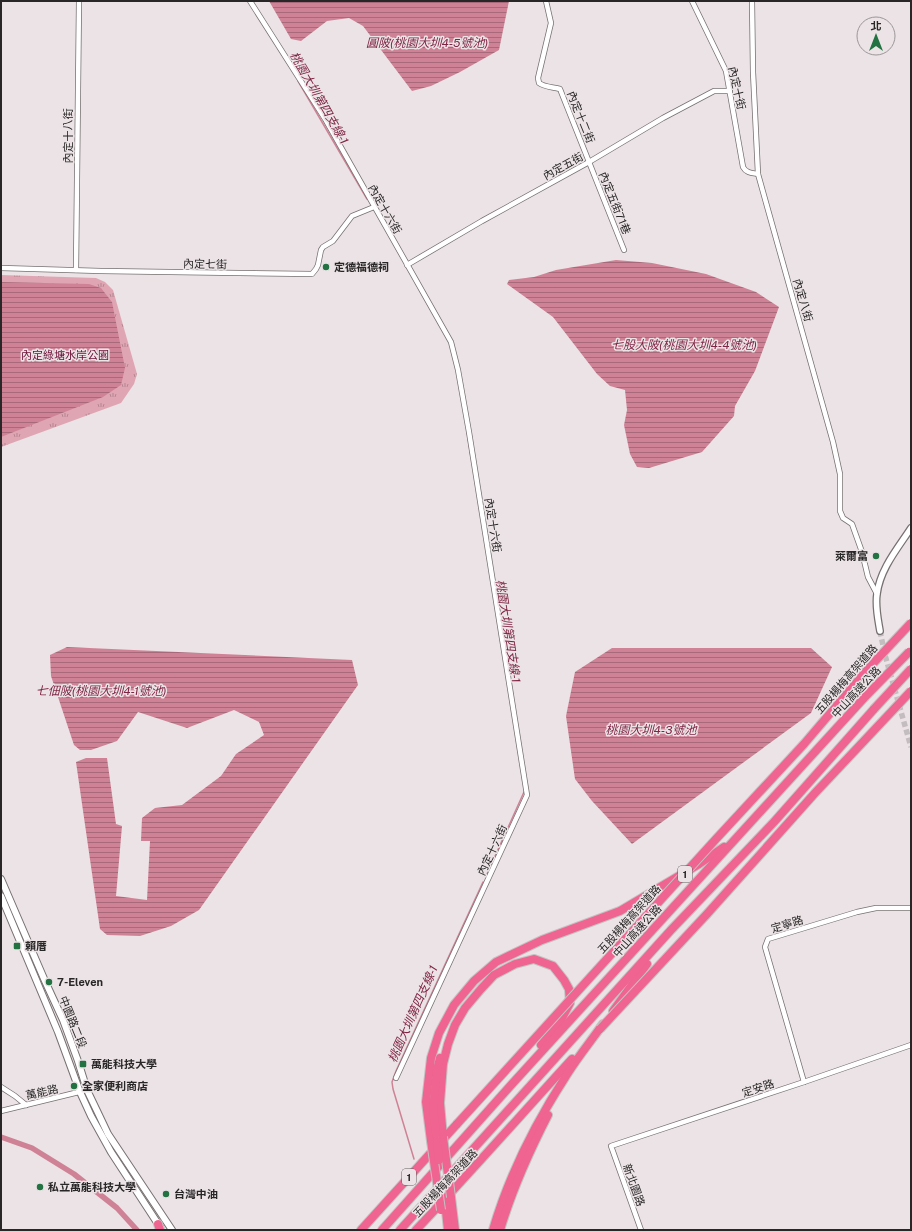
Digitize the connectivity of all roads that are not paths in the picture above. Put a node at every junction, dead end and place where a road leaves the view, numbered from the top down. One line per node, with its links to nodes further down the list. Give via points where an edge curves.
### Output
1 (79, 1): 13 (street, 內定十八街)
2 (250, 1): 9 (street, 內定十六街, via 325,119)
3 (546, 1): 7 (street, 內定十二街, via 551,23 539,83 542,86 560,89)
4 (692, 1): 6 (street, 內定十街, via 726,71)
5 (752, 1): 8 (street, 內定八街)
6 (730, 91): 7 (street, 內定五街, via 714,91); 8 (street, 內定十街, via 742,167 748,172)
7 (589, 162): 10 (street, 內定五街71巷); 11 (street, 內定五街)
8 (758, 174): 15 (street, 內定八街, via 833,442 840,474 840,511 843,518 852,524 868,577)
9 (374, 207): 11 (street, 內定十六街); 13 (street, 內定七街, via 352,216 333,241 323,247 318,265 312,274)
10 (624, 250)
11 (407, 265): 28 (street, 內定十六街, via 451,342 458,370 527,795)
12 (1, 268): 13 (street, 內定七街)
13 (76, 270)
14 (911, 528): 15 (street, via 887,566)
15 (877, 594): 17 (street)
16 (911, 623): 41 (highway, 五股楊梅高架道路 / 1, bridge)
17 (880, 631)
18 (910, 652): 21 (highway, 中山高速公路 / 1, bridge, via 864,698)
19 (911, 669): 25 (highway, bridge, via 774,822)
20 (911, 691): 44 (highway, 五股楊梅高架道路, bridge)
21 (738, 837): 30 (highway, 中山高速公路 / 1); 36 (highway, via 699,864 620,911 542,940 496,962 458,1008 447,1031 436,1070 433,1109)
22 (1, 879): 32 (main road, 中園路二段, via 63,1020)
23 (1, 896): 33 (main road, 中園路二段, via 58,1032)
24 (911, 908): 29 (street, 定寧路, via 876,908 857,912 768,939 765,947)
25 (671, 930): 27 (highway); 43 (highway)
26 (911, 1045): 29 (street, 定安路)
27 (574, 1065): 48 (highway, via 566,1074 517,1164 505,1191); 49 (highway, via 520,1173)
28 (396, 1078)
29 (804, 1082): 37 (street, 定安路)
30 (512, 1084): 36 (highway, via 562,1018 570,1003 570,990 553,966 534,959 515,964 494,975 465,1008 454,1025 443,1064); 42 (highway, 中山高速公路 / 1)
31 (1, 1087): 34 (street)
32 (87, 1090): 33 (street, 萬能路); 40 (main road, 中園路二段, via 108,1134)
33 (80, 1092): 34 (street, 萬能路); 39 (main road, 中園路二段, via 111,1152)
34 (26, 1105): 35 (street, 萬能路)
35 (1, 1111)
36 (437, 1140): 38 (highway, bridge); 45 (highway, bridge)
37 (610, 1146): 50 (street, 新北園路)
38 (448, 1199): 46 (highway); 47 (highway)
39 (160, 1228)
40 (172, 1230)
41 (362, 1230)
42 (382, 1230)
43 (400, 1230)
44 (416, 1230)
45 (443, 1230)
46 (448, 1230)
47 (455, 1230)
48 (493, 1230)
49 (500, 1230)
50 (641, 1230)

